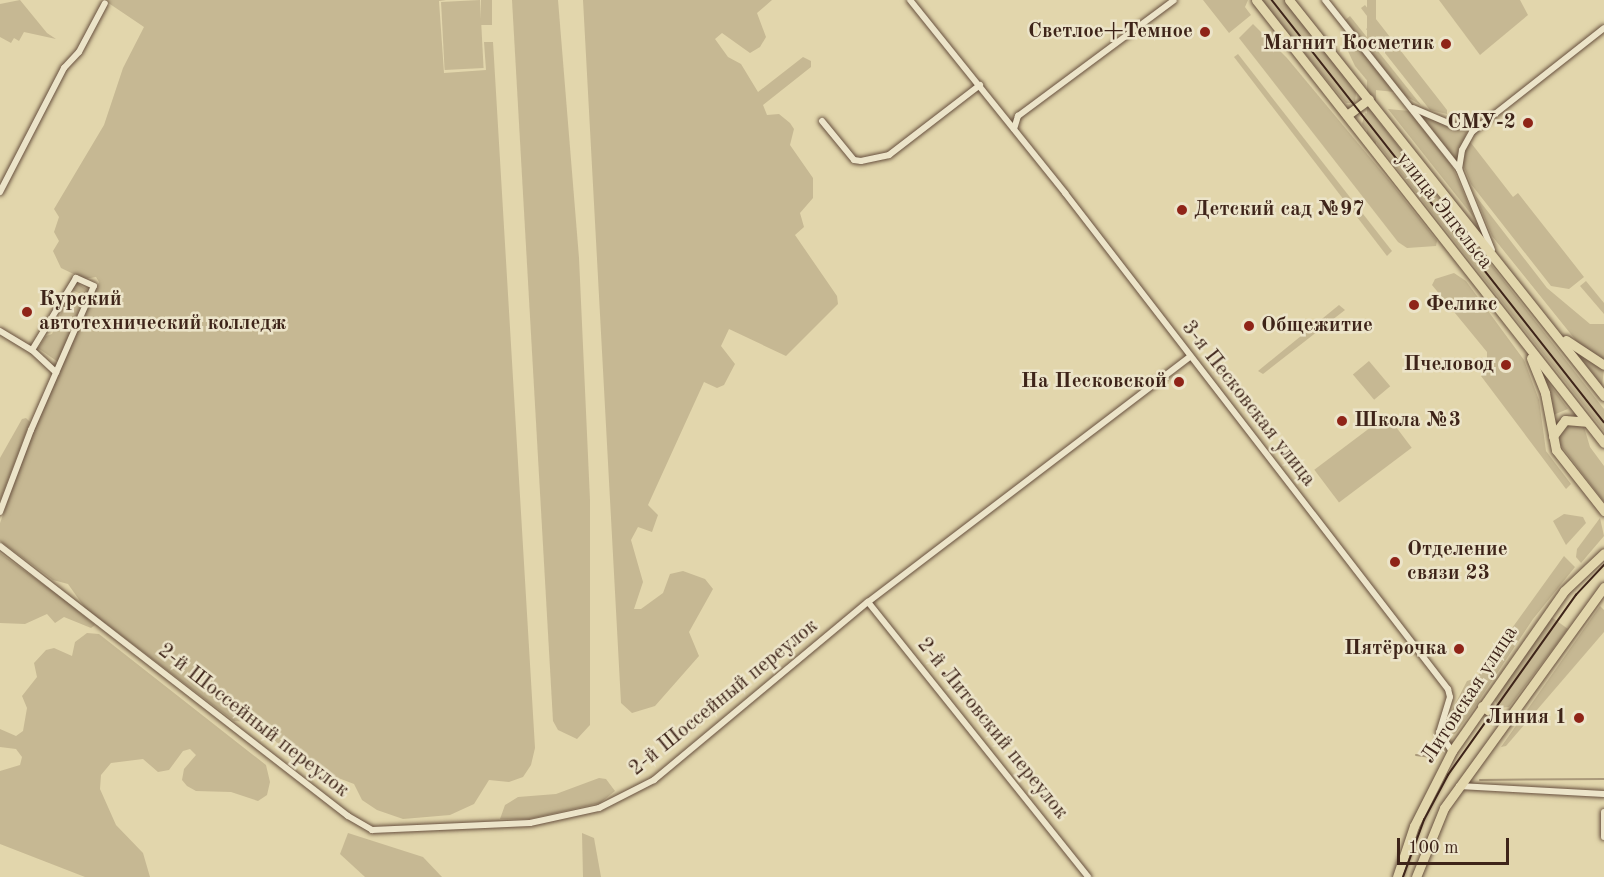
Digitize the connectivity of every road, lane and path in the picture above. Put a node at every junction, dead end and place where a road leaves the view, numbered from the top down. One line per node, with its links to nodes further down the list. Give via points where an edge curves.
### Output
1 (910, 0): 8 (street, 3-я Песковская улица)
2 (1174, 0): 14 (street, via 1018,116)
3 (1256, 0): 11 (main road, улица Энгельса)
4 (1289, 0): 9 (main road, улица Энгельса)
5 (1325, 0): 10 (street)
6 (105, 3): 16 (street, via 79,51 64,68)
7 (1604, 28): 13 (street)
8 (980, 85): 12 (street, via 889,155 854,159); 14 (street, 3-я Песковская улица)
9 (1369, 99): 11 (main road); 17 (main road, улица Энгельса)
10 (1409, 106): 13 (street, via 1455,126); 15 (street)
11 (1347, 115): 20 (main road, улица Энгельса)
12 (822, 121)
13 (1480, 124): 15 (street, via 1464,144)
14 (1014, 129): 22 (street, 3-я Песковская улица)
15 (1459, 169): 17 (street)
16 (0, 192)
17 (1492, 251): 18 (main road, улица Энгельса)
18 (1548, 323): 23 (main road); 25 (main road, улица Энгельса)
19 (0, 331): 21 (street)
20 (1525, 345): 26 (main road, улица Энгельса); 27 (main road, via 1545,393)
21 (32, 350): 24 (street); 24 (street, via 76,278 94,286)
22 (1190, 357): 34 (street, 2-й Шоссейный переулок); 37 (street, 3-я Песковская улица, via 1448,689 1449,702 1439,732)
23 (1604, 365)
24 (56, 372): 30 (street)
25 (1604, 396)
26 (1589, 425): 27 (main road, via 1578,418 1565,420 1556,429); 28 (main road, улица Энгельса)
27 (1553, 442): 29 (main road)
28 (1604, 443)
29 (1604, 511)
30 (0, 512)
31 (0, 546): 34 (street, 2-й Шоссейный переулок, via 348,816 372,830 530,824 599,808 627,796 654,780)
32 (1603, 553): 35 (main road, Литовская улица, via 1564,591)
33 (1604, 587): 36 (main road, Литовская улица)
34 (868, 602): 42 (street, 2-й Литовский переулок)
35 (1482, 706): 36 (main road); 37 (main road, Литовская улица)
36 (1504, 722): 38 (main road, Литовская улица)
37 (1452, 751): 43 (main road, Литовская улица, via 1414,826)
38 (1459, 786): 39 (street); 44 (main road, Литовская улица, via 1430,837)
39 (1604, 794)
40 (1604, 812): 41 (street)
41 (1604, 837)
42 (1088, 877)
43 (1397, 877)
44 (1416, 877)

